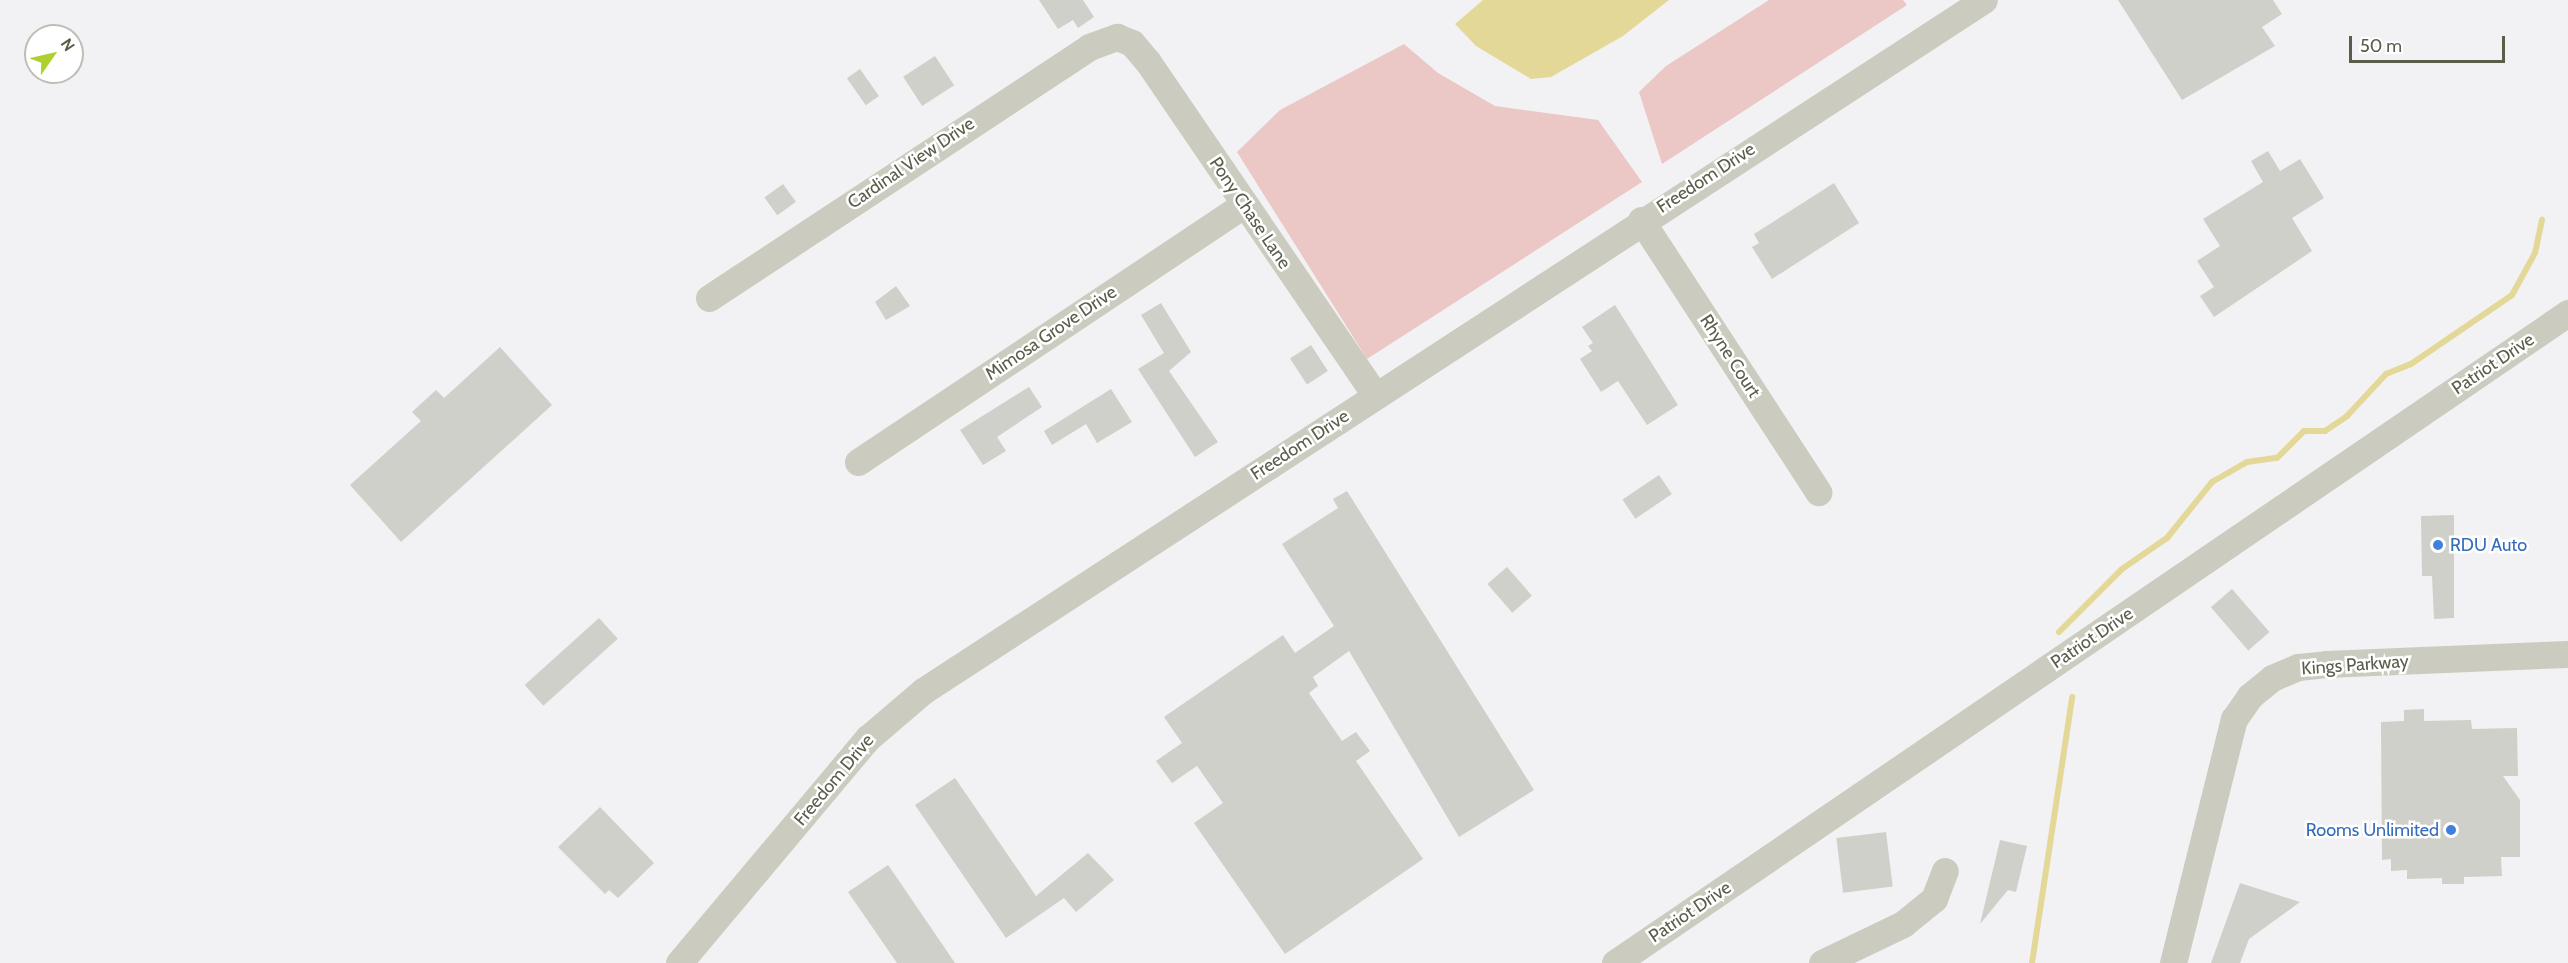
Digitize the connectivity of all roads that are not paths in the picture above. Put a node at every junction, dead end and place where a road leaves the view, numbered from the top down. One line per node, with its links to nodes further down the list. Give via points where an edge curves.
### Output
1 (1969, 4): 4 (street, Freedom Drive)
2 (1118, 37): 3 (street, Pony Chase Lane, via 1132,43 1148,62); 5 (street, Cardinal View Drive, via 1089,47)
3 (1244, 204): 7 (street, Pony Chase Lane); 8 (street, Mimosa Grove Drive)
4 (1641, 220): 7 (street, Freedom Drive); 9 (street, Rhyne Court)
5 (709, 298)
6 (2568, 313): 13 (street, Patriot Drive)
7 (1376, 396): 12 (street, Freedom Drive, via 923,691 868,738)
8 (858, 462)
9 (1818, 492)
10 (2568, 654): 15 (street, Kings Parkway, via 2317,665 2272,678 2250,696 2234,719)
11 (1945, 871): 14 (street, via 1934,899 1903,924)
12 (680, 963)
13 (1616, 963)
14 (1822, 963)
15 (2174, 963)

